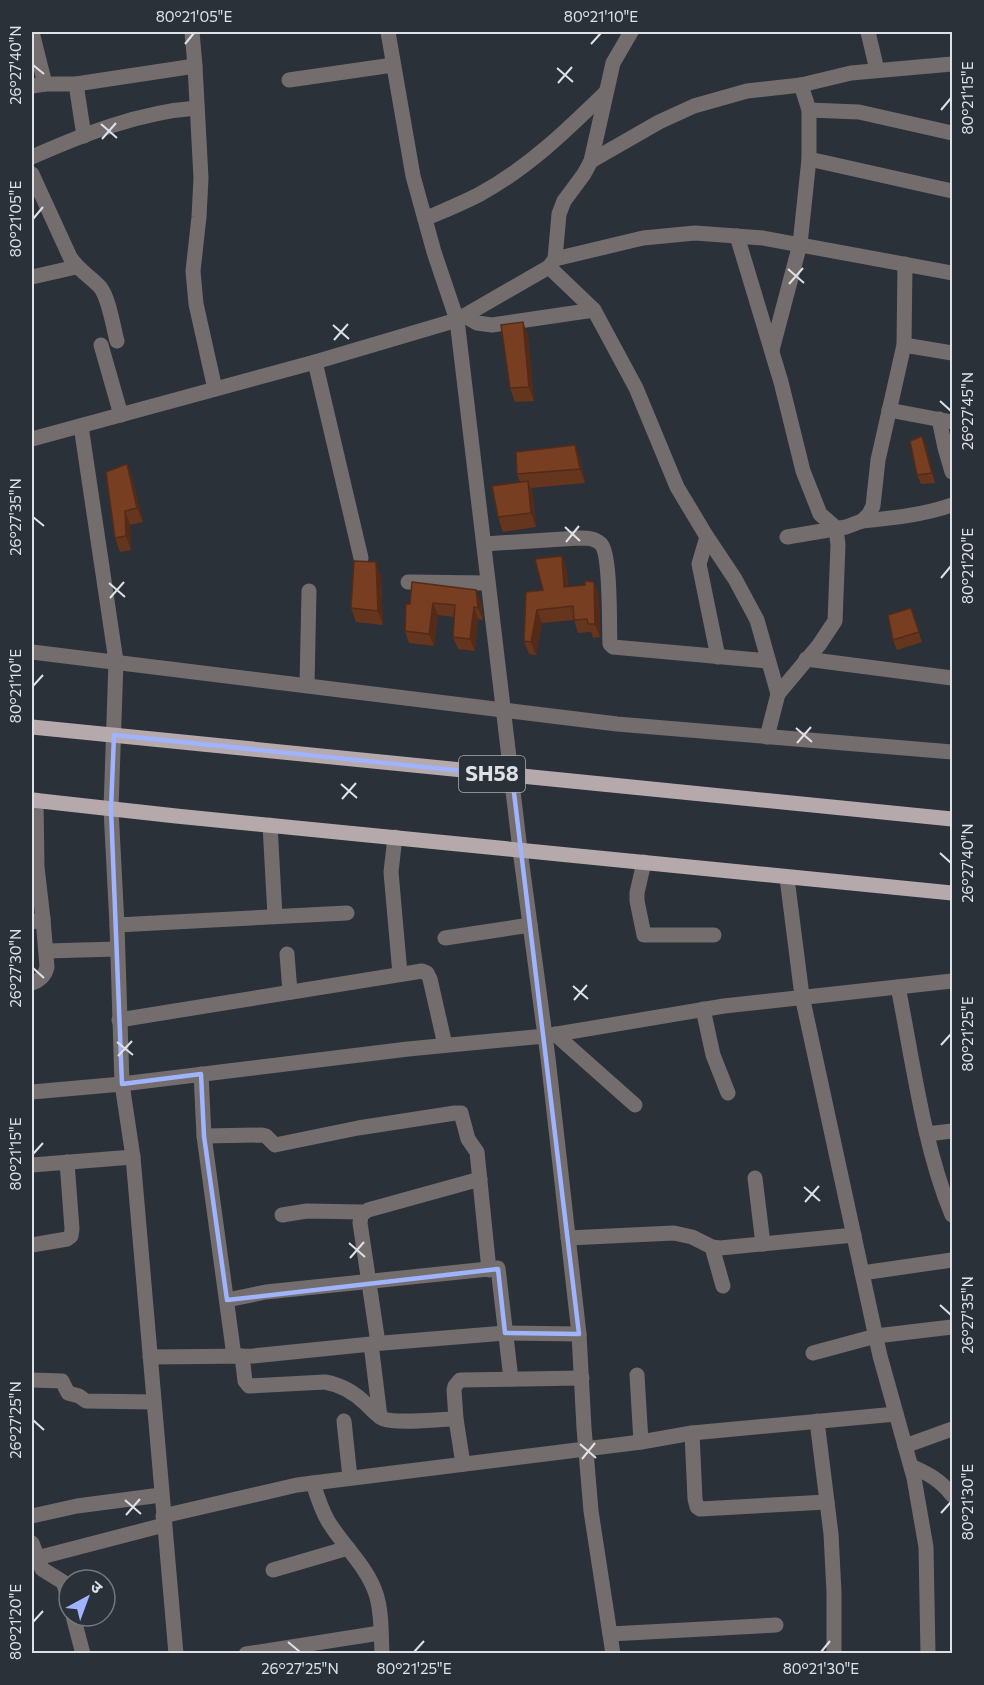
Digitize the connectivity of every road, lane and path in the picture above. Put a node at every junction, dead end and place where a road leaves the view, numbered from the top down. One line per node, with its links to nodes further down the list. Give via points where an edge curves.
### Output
1 (32, 32): 12 (street)
2 (192, 32): 8 (street)
3 (388, 32): 7 (street)
4 (631, 32): 14 (street, via 613,63)
5 (868, 32): 9 (street)
6 (952, 64): 9 (street)
7 (393, 65): 10 (street); 24 (street, via 413,176)
8 (195, 66): 11 (street); 15 (street)
9 (877, 70): 13 (street)
10 (289, 80)
11 (76, 84): 12 (street); 18 (street)
12 (38, 85)
13 (801, 85): 16 (street); 21 (street, via 747,91 694,106)
14 (606, 92): 21 (street); 24 (street, via 559,138 500,182)
15 (197, 108): 18 (street, via 150,115); 40 (street, via 201,178 193,271)
16 (809, 110): 17 (street, via 859,112); 20 (street)
17 (952, 133)
18 (84, 136): 19 (street)
19 (32, 157)
20 (809, 159): 23 (street); 26 (street)
21 (591, 161): 27 (street, via 559,214)
22 (32, 174): 29 (street)
23 (952, 191)
24 (425, 219): 33 (street)
25 (737, 236): 26 (street); 27 (street, via 695,233 643,238); 37 (street)
26 (800, 244): 28 (street); 37 (street)
27 (552, 263): 32 (street); 33 (street)
28 (905, 264): 30 (street); 36 (street)
29 (76, 267): 31 (street); 34 (street, via 105,295)
30 (952, 273)
31 (32, 277)
32 (594, 310): 33 (street, via 492,325); 50 (street, via 636,388 677,487)
33 (461, 318): 39 (street); 52 (street)
34 (117, 341)
35 (101, 345): 42 (street)
36 (904, 345): 38 (street); 41 (street)
37 (772, 350): 49 (street, via 803,471 820,514)
38 (952, 353)
39 (315, 362): 40 (street); 53 (street)
40 (214, 389): 42 (street)
41 (889, 410): 43 (street); 48 (street, via 873,506)
42 (121, 415): 44 (street)
43 (946, 420): 46 (street, via 945,448)
44 (81, 426): 45 (street); 60 (street)
45 (32, 439)
46 (952, 472)
47 (952, 505): 48 (street, via 911,516)
48 (862, 521): 49 (street)
49 (836, 528): 51 (street); 59 (street, via 835,621)
50 (707, 537): 58 (street, via 699,564); 61 (street, via 757,620)
51 (787, 537)
52 (484, 543): 55 (street); 58 (street, via 579,538 598,541 607,560 611,646)
53 (361, 558)
54 (408, 582): 55 (street)
55 (489, 583): 65 (street)
56 (309, 591): 63 (street)
57 (32, 652): 60 (street)
58 (718, 657): 61 (street)
59 (806, 659): 62 (street); 64 (street)
60 (116, 661): 63 (street); 67 (street)
61 (768, 661): 64 (street)
62 (952, 674)
63 (307, 685): 65 (street)
64 (778, 694): 68 (street)
65 (504, 710): 68 (street); 70 (street)
66 (32, 727): 67 (main road, SH58)
67 (114, 735): 70 (main road, SH58); 72 (street)
68 (767, 737): 69 (street)
69 (952, 752)
70 (512, 776): 73 (main road, SH58); 76 (street)
71 (34, 800): 72 (main road); 82 (street)
72 (111, 809): 74 (main road); 83 (street)
73 (952, 819)
74 (270, 825): 75 (main road); 81 (street)
75 (395, 837): 76 (main road); 90 (street, via 392,873)
76 (520, 850): 77 (main road); 84 (street)
77 (644, 862): 78 (main road); 85 (street, via 637,901 644,935)
78 (787, 878): 79 (main road); 95 (street)
79 (952, 893)
80 (347, 913): 81 (street)
81 (275, 916): 83 (street)
82 (37, 920): 88 (street)
83 (117, 925): 87 (street)
84 (530, 925): 86 (street); 98 (street)
85 (714, 935)
86 (445, 938)
87 (117, 949): 88 (street); 97 (street)
88 (46, 951): 92 (street, via 45,975)
89 (287, 954): 94 (street)
90 (400, 974): 94 (street); 99 (street, via 422,970 428,975)
91 (952, 981): 93 (street)
92 (32, 983)
93 (898, 987): 95 (street); 106 (street)
94 (290, 992): 97 (street)
95 (802, 996): 96 (street); 117 (street)
96 (703, 1009): 98 (street); 103 (street, via 712,1055)
97 (120, 1020): 101 (street)
98 (550, 1035): 99 (street); 104 (street); 118 (street)
99 (445, 1045): 100 (street)
100 (201, 1074): 101 (street); 107 (street)
101 (122, 1084): 102 (street); 108 (street)
102 (32, 1092)
103 (728, 1093)
104 (635, 1105)
105 (952, 1131): 106 (street)
106 (927, 1134): 113 (street)
107 (204, 1136): 112 (street, via 262,1135 275,1145 459,1113 468,1140 477,1152); 127 (street)
108 (133, 1157): 109 (street); 135 (street)
109 (67, 1162): 110 (street); 120 (street, via 71,1236)
110 (32, 1165)
111 (755, 1178): 119 (street)
112 (480, 1179): 114 (street); 123 (street)
113 (948, 1194): 116 (street)
114 (363, 1212): 115 (street, via 307,1211); 125 (street, via 360,1218)
115 (282, 1215)
116 (952, 1215)
117 (854, 1234): 119 (street); 124 (street)
118 (568, 1238): 121 (street, via 674,1233); 130 (street)
119 (763, 1244): 121 (street)
120 (32, 1245)
121 (712, 1247): 126 (street)
122 (952, 1260): 124 (street)
123 (489, 1269): 125 (street); 129 (street, via 498,1268)
124 (862, 1273): 131 (street)
125 (369, 1281): 127 (street); 132 (street)
126 (723, 1286)
127 (226, 1300): 134 (street)
128 (952, 1327): 131 (street)
129 (505, 1333): 130 (street); 132 (street); 138 (street)
130 (579, 1334): 137 (street)
131 (876, 1336): 133 (street); 141 (street)
132 (375, 1343): 134 (street); 142 (street)
133 (813, 1353)
134 (238, 1356): 135 (street); 142 (street, via 249,1386 336,1384 352,1392)
135 (150, 1357): 140 (street)
136 (637, 1375): 148 (street)
137 (582, 1378): 138 (street); 150 (street)
138 (511, 1379): 143 (street, via 460,1380 454,1390)
139 (32, 1380): 140 (street, via 62,1381 68,1393 85,1401)
140 (154, 1402): 155 (street)
141 (896, 1414): 145 (street); 149 (street)
142 (380, 1417): 143 (street, via 396,1421)
143 (456, 1419): 151 (street)
144 (344, 1421): 153 (street)
145 (817, 1421): 147 (street); 157 (street)
146 (952, 1429): 149 (street)
147 (692, 1433): 148 (street); 157 (street, via 695,1499 699,1509)
148 (641, 1442): 150 (street)
149 (905, 1446): 152 (street)
150 (586, 1449): 151 (street); 168 (street, via 591,1511)
151 (463, 1464): 153 (street)
152 (911, 1466): 156 (street, via 942,1483); 175 (street, via 926,1547)
153 (350, 1478): 154 (street)
154 (313, 1483): 159 (street); 161 (street, via 328,1521)
155 (161, 1495): 158 (street); 159 (street)
156 (952, 1496)
157 (827, 1502): 174 (street)
158 (32, 1516)
159 (164, 1521): 162 (street); 170 (street)
160 (32, 1543): 162 (street)
161 (348, 1548): 163 (street); 167 (street, via 376,1594)
162 (38, 1558): 164 (street, via 44,1571)
163 (273, 1570)
164 (57, 1579)
165 (776, 1625): 168 (street)
166 (76, 1628): 169 (street)
167 (380, 1633): 171 (street); 172 (street)
168 (610, 1634): 173 (street)
169 (83, 1653)
170 (177, 1653)
171 (246, 1653)
172 (382, 1653)
173 (613, 1653)
174 (834, 1653)
175 (928, 1653)

